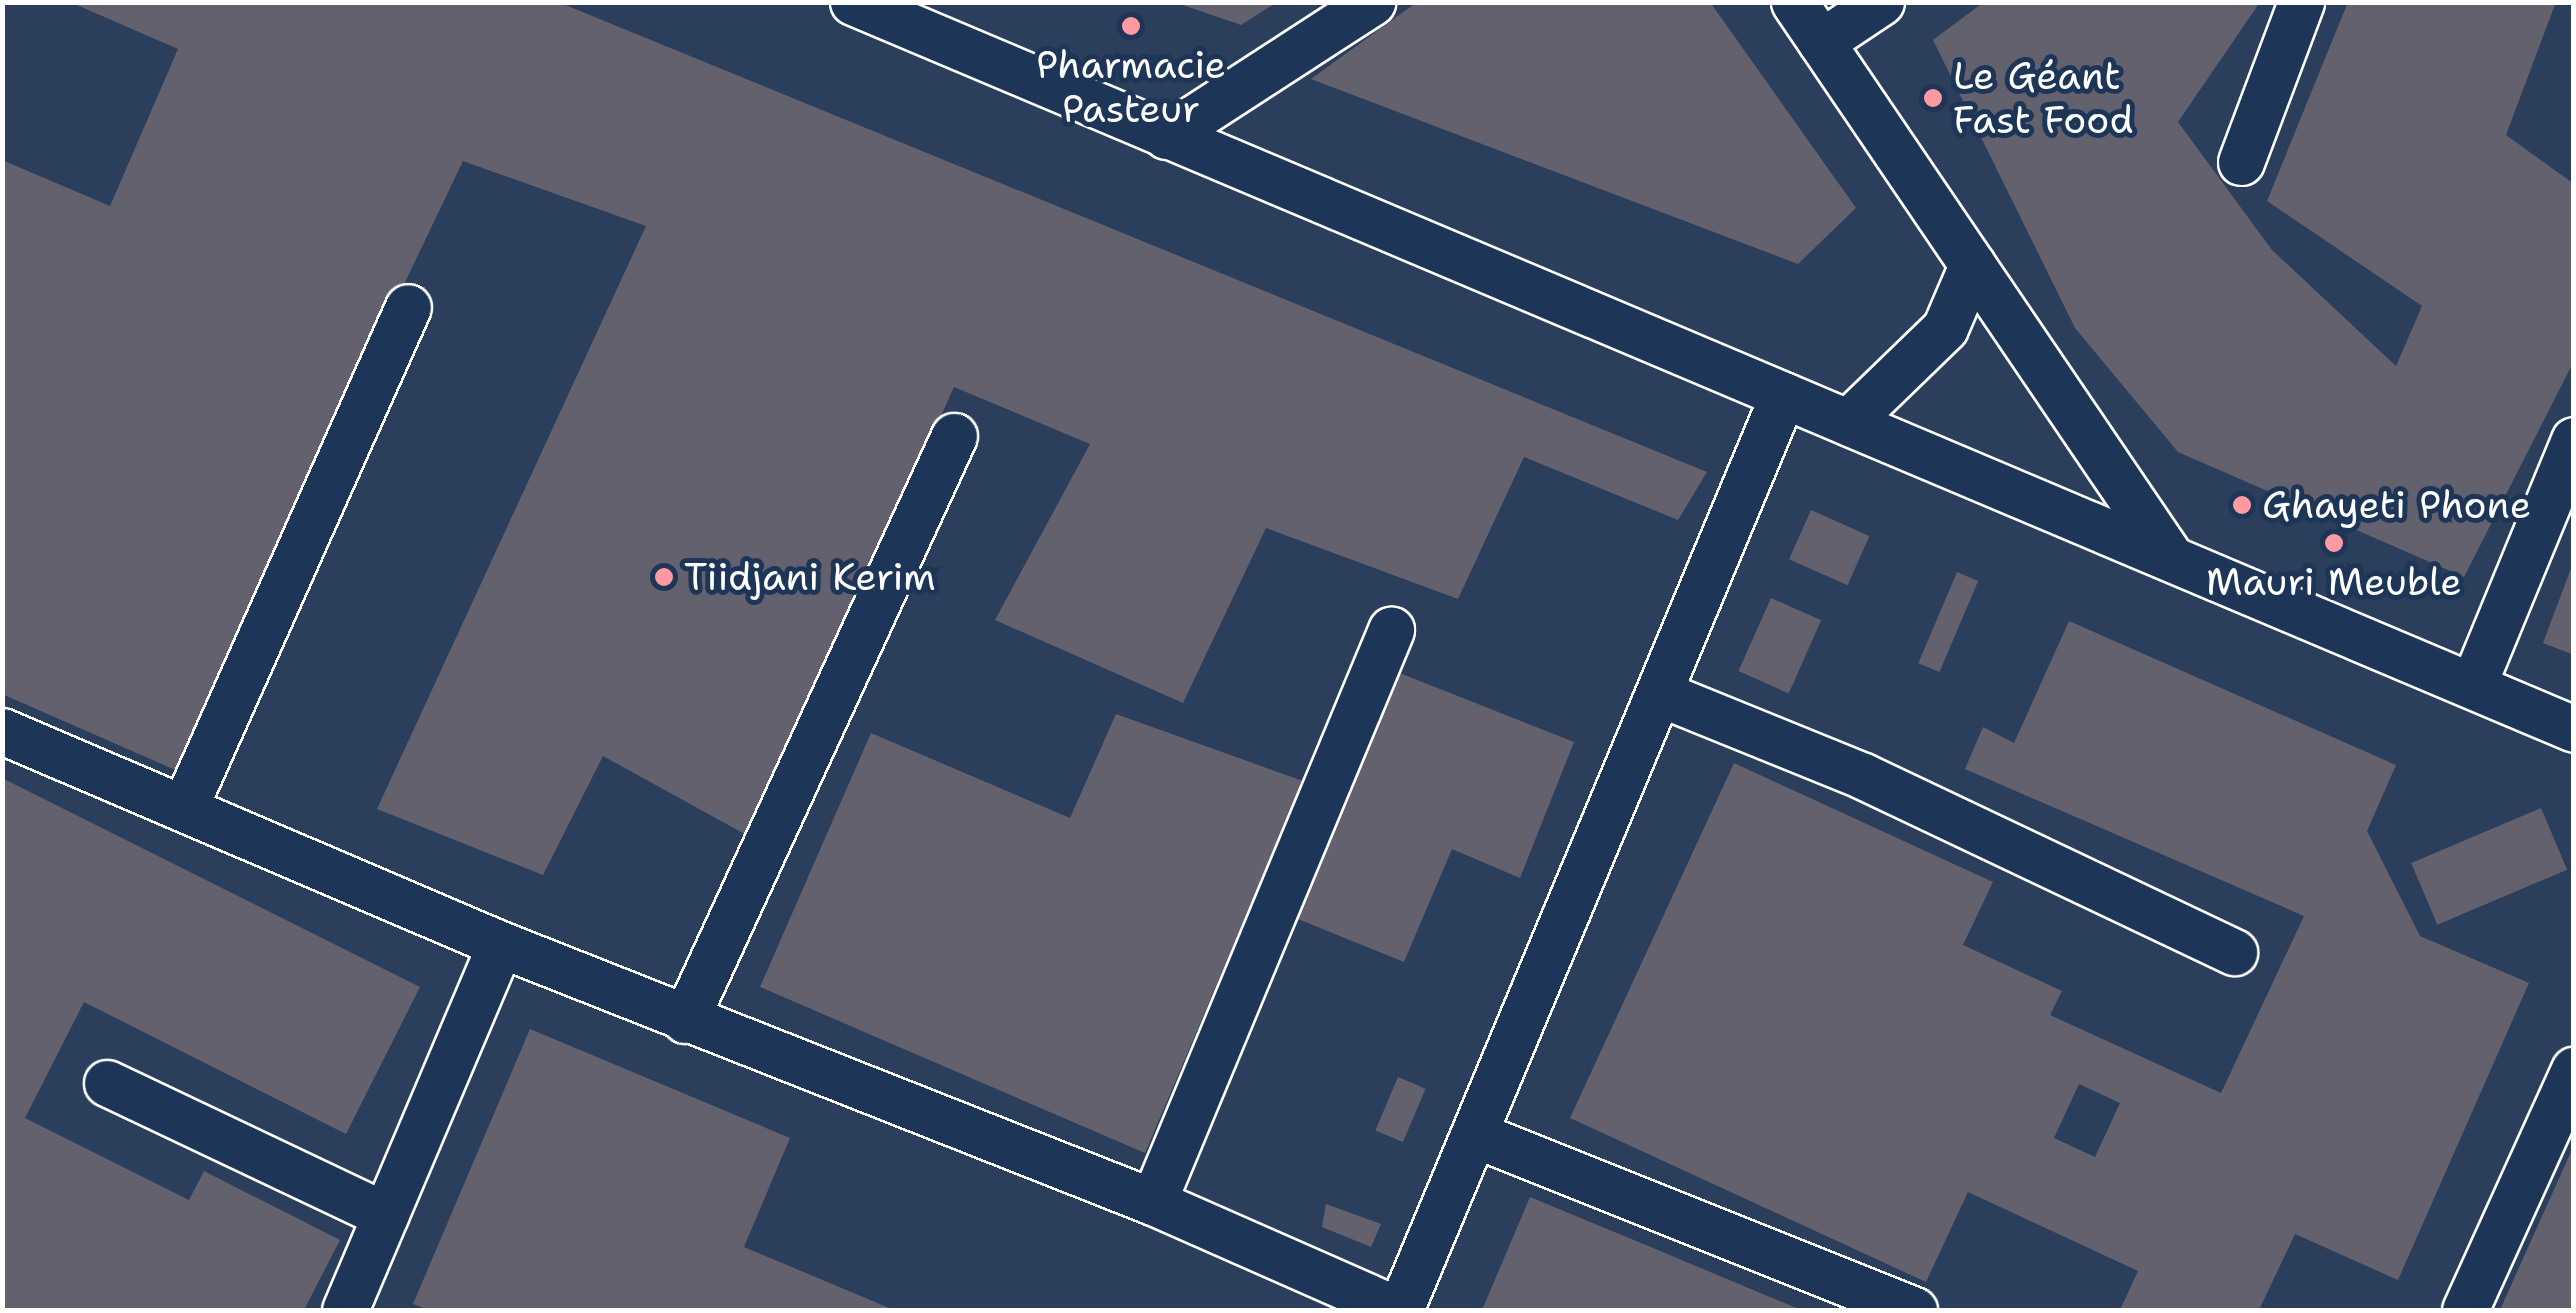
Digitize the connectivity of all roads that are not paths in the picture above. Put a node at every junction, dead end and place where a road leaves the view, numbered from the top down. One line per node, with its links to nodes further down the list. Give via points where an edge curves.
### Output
1 (853, 2): 6 (street)
2 (1372, 2): 8 (street)
3 (1794, 2): 7 (street)
4 (1881, 2): 7 (street)
5 (2301, 2): 9 (street)
6 (921, 14): 8 (street)
7 (1821, 42): 10 (street)
8 (1166, 136): 12 (street)
9 (2241, 162)
10 (1972, 265): 13 (street, via 1946,328); 16 (street)
11 (408, 307): 22 (street)
12 (1784, 395): 13 (street); 19 (street)
13 (1848, 422): 16 (street)
14 (954, 436): 25 (street)
15 (2574, 440): 18 (street)
16 (2172, 558): 18 (street)
17 (1390, 630): 29 (street)
18 (2473, 685): 20 (street)
19 (1659, 692): 24 (street, via 1862,776); 28 (street)
20 (2574, 728)
21 (2, 730): 22 (street)
22 (186, 804): 23 (street)
23 (500, 944): 25 (street); 30 (street)
24 (2234, 952)
25 (685, 1020): 29 (street)
26 (2574, 1070): 34 (street)
27 (107, 1083): 30 (street)
28 (1474, 1134): 32 (street); 33 (street)
29 (1153, 1202): 32 (street)
30 (386, 1215): 31 (street)
31 (346, 1310)
32 (1399, 1310)
33 (1914, 1310)
34 (2465, 1310)

